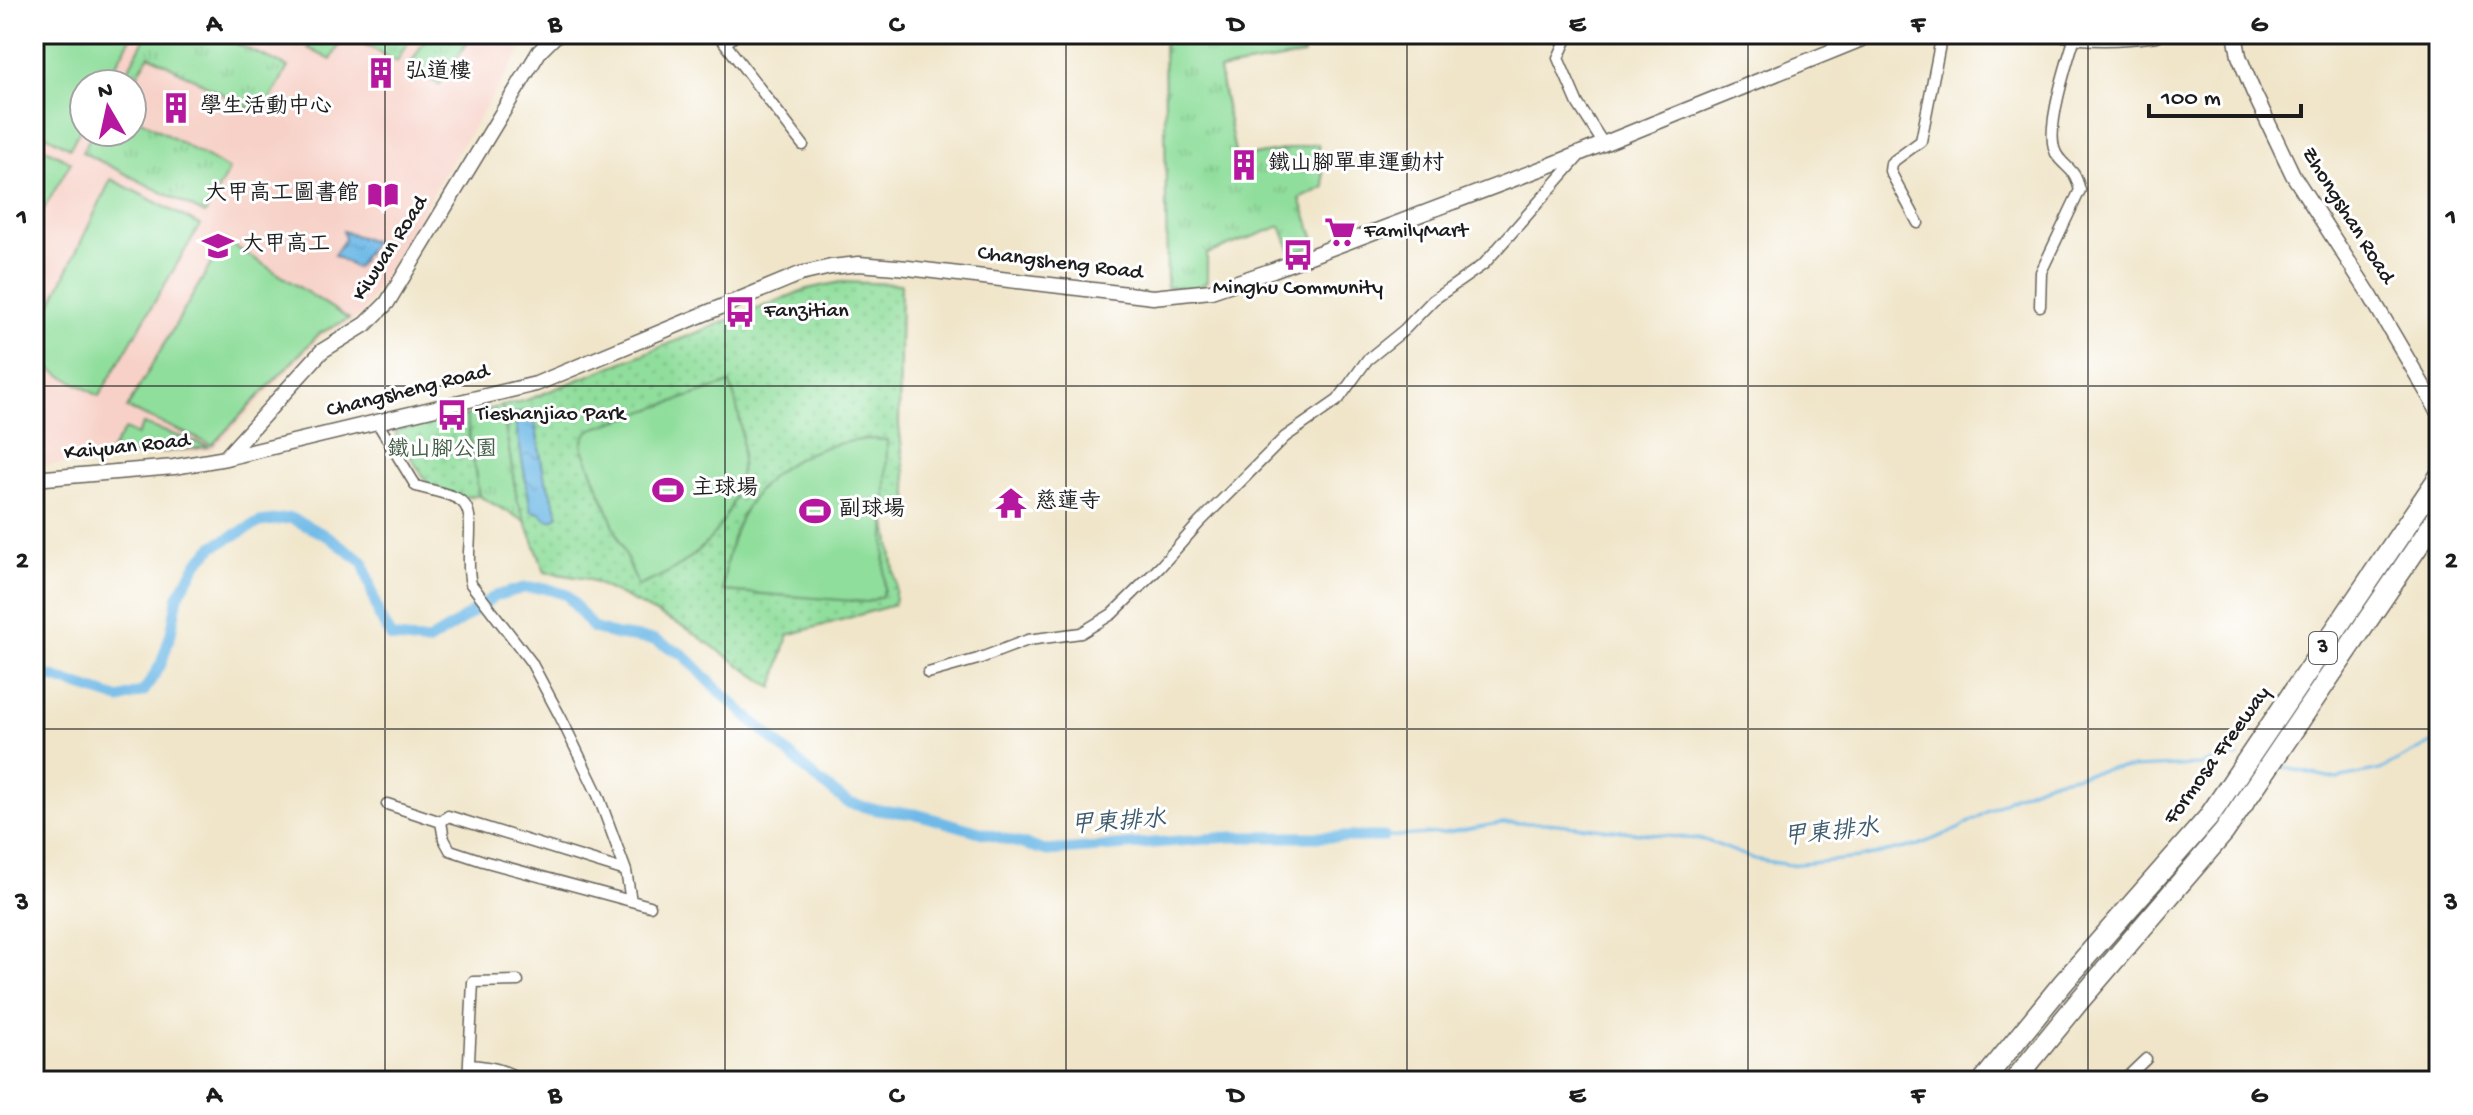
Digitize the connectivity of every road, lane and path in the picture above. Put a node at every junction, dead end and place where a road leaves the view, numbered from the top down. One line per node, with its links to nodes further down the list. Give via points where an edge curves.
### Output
1 (557, 34): 18 (street, Kiwuan Road, via 539,52 387,303 366,324 322,351)
2 (718, 34): 10 (street)
3 (737, 34): 10 (street)
4 (1569, 34): 11 (street, via 1558,58)
5 (1874, 34): 11 (street, Changsheng Road)
6 (1942, 34): 14 (street, via 1921,141 1891,163 1890,171)
7 (2157, 34): 9 (street)
8 (2235, 34): 16 (street, Zhongshan Road, via 2253,91 2293,175)
9 (2070, 36): 15 (street, via 2052,133 2058,158 2075,175 2080,190 2041,272)
10 (726, 43): 12 (street)
11 (1603, 143): 13 (street, Changsheng Road)
12 (803, 145)
13 (1583, 151): 17 (street, Changsheng Road, via 1211,291 1153,297 908,268 831,267 800,274 536,384); 22 (street, via 1484,264 1433,300 1367,360 1338,400 1285,437 1112,614 1081,633 1028,640)
14 (1918, 223)
15 (2040, 306)
16 (2439, 413)
17 (377, 422): 18 (street, Changsheng Road); 25 (street, via 416,486 465,505 471,516 471,584 531,662 598,795)
18 (226, 458): 20 (street, Kaiyuan Road)
19 (2439, 477): 35 (highway, Formosa Freeway / 3, via 2208,818)
20 (34, 479)
21 (2439, 515): 36 (highway, Formosa Freeway / 3, via 2224,832)
22 (928, 673)
23 (387, 804): 24 (street)
24 (441, 822): 25 (street, via 448,816); 26 (street, via 450,850)
25 (626, 871): 26 (street)
26 (631, 901): 27 (street)
27 (650, 906)
28 (518, 981): 30 (street, via 473,982)
29 (2146, 1059): 37 (street)
30 (471, 1065): 33 (street); 34 (street, via 497,1068)
31 (435, 1080): 32 (street)
32 (381, 1081)
33 (468, 1081)
34 (522, 1081)
35 (1983, 1081)
36 (2014, 1081)
37 (2123, 1081)

